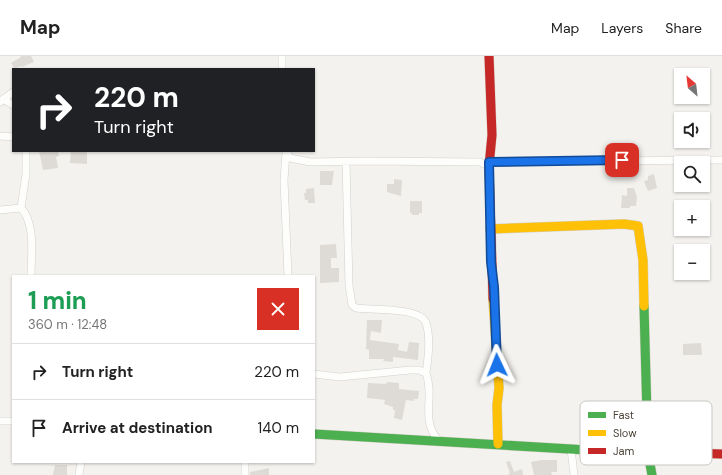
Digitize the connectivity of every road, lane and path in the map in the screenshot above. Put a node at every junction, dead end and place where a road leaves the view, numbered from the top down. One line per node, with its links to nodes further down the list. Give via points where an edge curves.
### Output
1 (282, 56): 3 (street)
2 (489, 56): 13 (street, via 492,135)
3 (282, 68)
4 (12, 93): 5 (street)
5 (1, 100): 6 (street)
6 (12, 105)
7 (0, 136): 8 (street)
8 (12, 137)
9 (26, 152): 14 (street)
10 (286, 152): 12 (street, via 290,158 297,161); 18 (street, via 284,180)
11 (722, 160): 13 (street)
12 (346, 162): 13 (street); 19 (street, via 349,285 352,305 356,308 409,312 422,317 427,330)
13 (489, 164): 16 (street)
14 (21, 208): 15 (street); 17 (street, via 30,228)
15 (0, 210)
16 (490, 229): 21 (street, via 624,224 638,226 642,260); 28 (street, via 499,388 496,405)
17 (31, 275)
18 (288, 275)
19 (426, 373): 20 (street, via 410,370 347,377); 24 (street)
20 (315, 374)
21 (646, 401)
22 (0, 421): 23 (street)
23 (12, 421)
24 (430, 430): 26 (street); 27 (street)
25 (315, 434): 26 (street)
26 (422, 440): 27 (street)
27 (438, 440): 28 (street)
28 (498, 444): 29 (street)
29 (571, 449): 30 (street); 38 (street)
30 (580, 449)
31 (712, 454): 32 (street)
32 (722, 454)
33 (81, 463): 36 (street)
34 (245, 463): 37 (street)
35 (650, 465): 39 (street)
36 (79, 475)
37 (245, 475)
38 (574, 475)
39 (652, 475)

